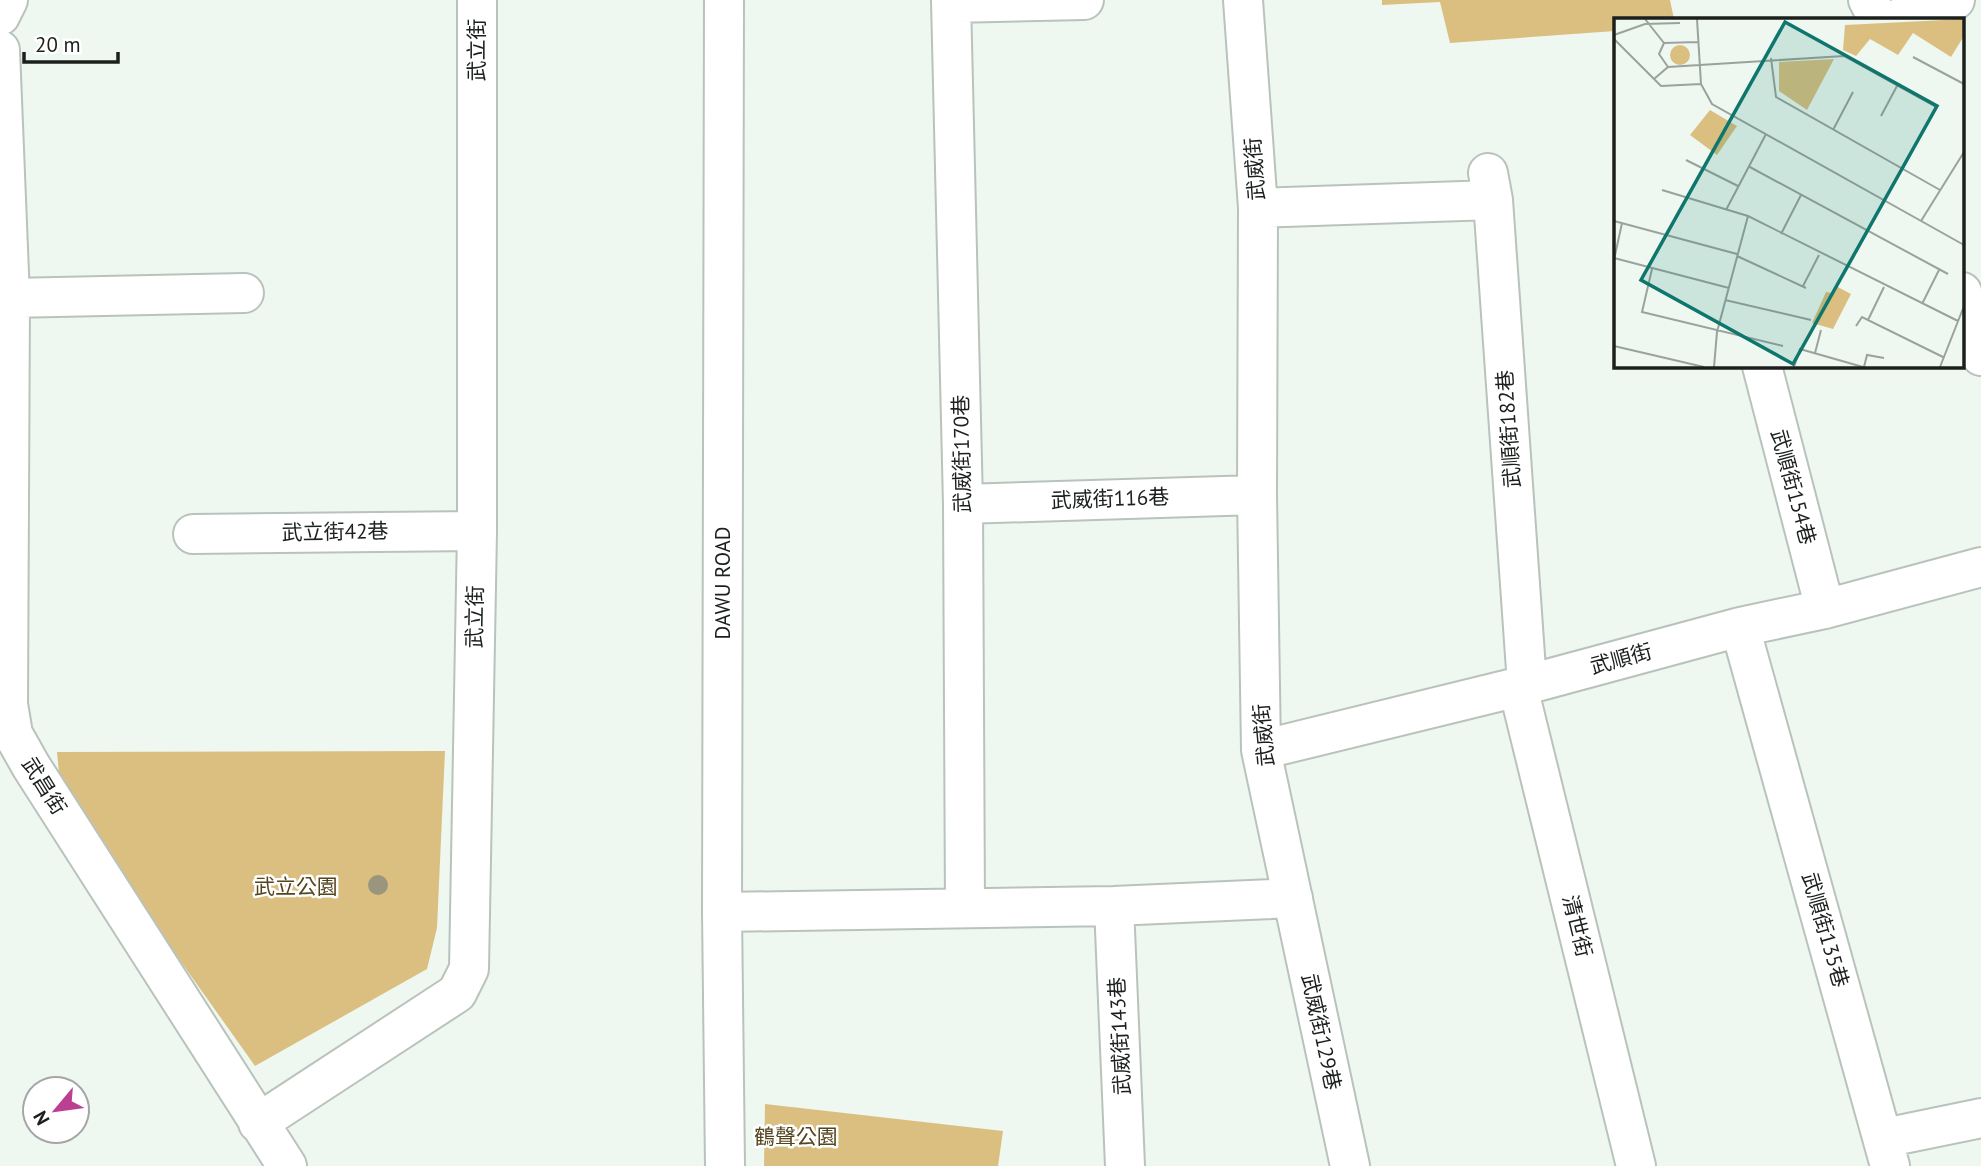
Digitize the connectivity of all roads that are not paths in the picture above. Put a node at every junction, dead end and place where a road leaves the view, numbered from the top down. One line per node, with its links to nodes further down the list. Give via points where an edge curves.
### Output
1 (8, 0): 9 (street)
2 (477, 0): 21 (street, 武立街)
3 (724, 0): 31 (street, DAWU ROAD)
4 (1084, 0): 8 (street)
5 (1243, 0): 13 (street, 武威街)
6 (1868, 0): 10 (street)
7 (1955, 0): 11 (street)
8 (951, 1): 20 (street, 武威街170巷)
9 (0, 16)
10 (1877, 18)
11 (1899, 18)
12 (0, 50): 15 (street, 武昌街)
13 (1258, 208): 19 (street, 武威街); 26 (street, 武順街182巷, via 1491,186)
14 (243, 293): 15 (street)
15 (10, 298): 33 (street, 武昌街, via 8,704 13,734)
16 (1964, 299): 17 (street)
17 (1981, 356)
18 (1763, 368): 24 (street, 武順街154巷)
19 (1257, 495): 20 (street, 武威街116巷); 27 (street, 武威街)
20 (963, 503): 30 (street, 武威街170巷)
21 (477, 531): 22 (street, 武立街42巷); 33 (street, 武立街, via 469,969 457,993)
22 (193, 534)
23 (1981, 567): 24 (street, 武順街)
24 (1825, 609): 25 (street, 武順街)
25 (1740, 627): 26 (street, 武順街); 34 (street, 武順街135巷)
26 (1523, 686): 27 (street, 武順街); 39 (street, 清世街)
27 (1261, 750): 28 (street, 武威街)
28 (1293, 898): 29 (street); 38 (street, 武威街129巷)
29 (1114, 906): 30 (street); 37 (street, 武威街143巷)
30 (965, 908): 31 (street)
31 (722, 912): 36 (street, DAWU ROAD)
32 (1981, 1118): 34 (street, 武順街135巷)
33 (258, 1123): 35 (street, 武昌街)
34 (1887, 1152)
35 (287, 1166)
36 (725, 1166)
37 (1125, 1166)
38 (1350, 1166)
39 (1636, 1166)

